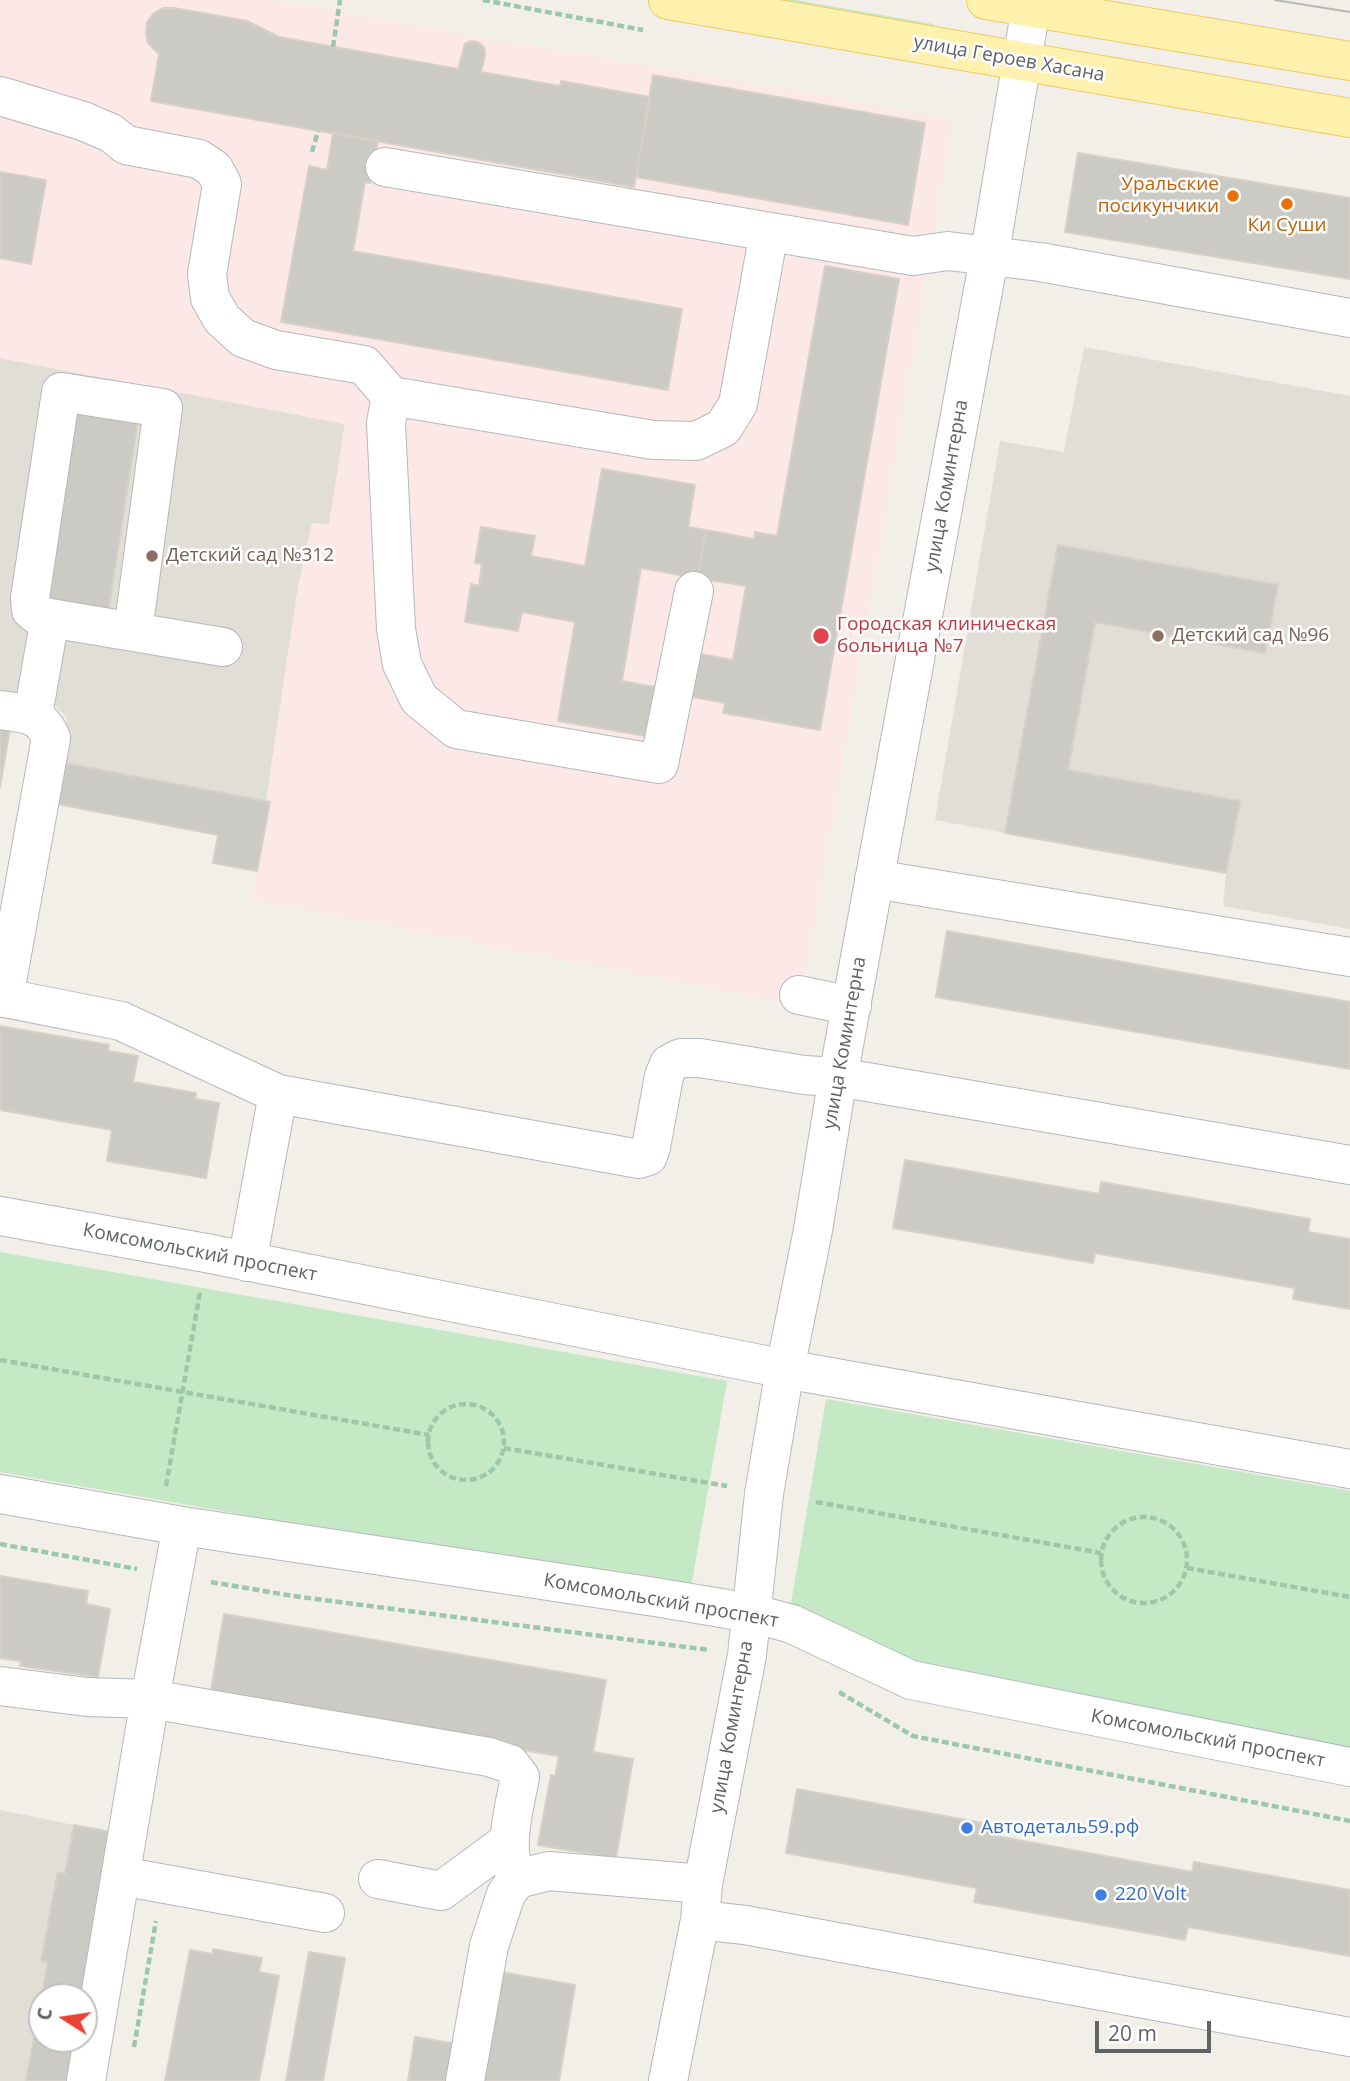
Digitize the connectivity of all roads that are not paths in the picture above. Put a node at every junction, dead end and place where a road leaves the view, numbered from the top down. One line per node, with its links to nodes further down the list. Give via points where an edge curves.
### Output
1 (668, 0): 5 (main road, улица Героев Хасана)
2 (986, 0): 3 (main road)
3 (1031, 7): 4 (main road); 5 (street, улица Коминтерна)
4 (1350, 61)
5 (1023, 62): 7 (main road, улица Героев Хасана); 10 (street, улица Коминтерна)
6 (0, 96): 12 (street, via 83,121 126,145 199,159 214,169 222,184 207,274 210,298 222,319 243,338 276,350 364,365)
7 (1350, 118)
8 (386, 167): 9 (street)
9 (769, 232): 10 (street, via 913,256 948,251); 12 (street, via 738,404 723,428 696,441 653,440)
10 (989, 257): 11 (street, via 1040,262); 19 (street, улица Коминтерна)
11 (1350, 318)
12 (391, 396): 13 (street, via 386,423 396,629 402,664 419,699 456,729 659,764)
13 (694, 591)
14 (50, 618): 15 (street); 15 (street, via 31,610 30,598 61,392 163,408); 17 (street)
15 (133, 631): 16 (street)
16 (223, 647)
17 (16, 712): 18 (street, via 45,724 51,738)
18 (14, 860): 22 (street)
19 (874, 879): 20 (street); 23 (street, улица Коминтерна)
20 (1350, 957)
21 (799, 995): 23 (street)
22 (2, 997): 25 (street, via 121,1021)
23 (852, 1006): 24 (street, улица Коминтерна)
24 (838, 1077): 25 (street, via 681,1058 669,1065 664,1076 651,1147 648,1156 639,1158); 26 (street); 29 (street, улица Коминтерна)
25 (278, 1094): 28 (street)
26 (1350, 1165)
27 (0, 1216): 28 (street, Комсомольский проспект)
28 (247, 1262): 29 (street, Комсомольский проспект)
29 (785, 1369): 30 (street, Комсомольский проспект); 33 (street, улица Коминтерна, via 764,1494)
30 (1350, 1468)
31 (0, 1494): 32 (street, Комсомольский проспект)
32 (182, 1526): 33 (street, Комсомольский проспект); 35 (street)
33 (751, 1613): 36 (street, Комсомольский проспект, via 792,1624 911,1680); 41 (street, улица Коминтерна)
34 (0, 1686): 35 (street)
35 (150, 1699): 37 (street, via 510,1764 520,1777); 38 (street)
36 (1350, 1767)
37 (509, 1841): 39 (street, via 441,1891); 40 (street, via 510,1866)
38 (121, 1876): 42 (street); 44 (street)
39 (378, 1878)
40 (517, 1879): 41 (street, via 549,1871); 45 (street, via 506,1894 489,1947)
41 (702, 1902): 43 (street, via 759,1927); 46 (street, улица Коминтерна)
42 (326, 1913)
43 (1350, 2036)
44 (86, 2081)
45 (465, 2081)
46 (668, 2081)

